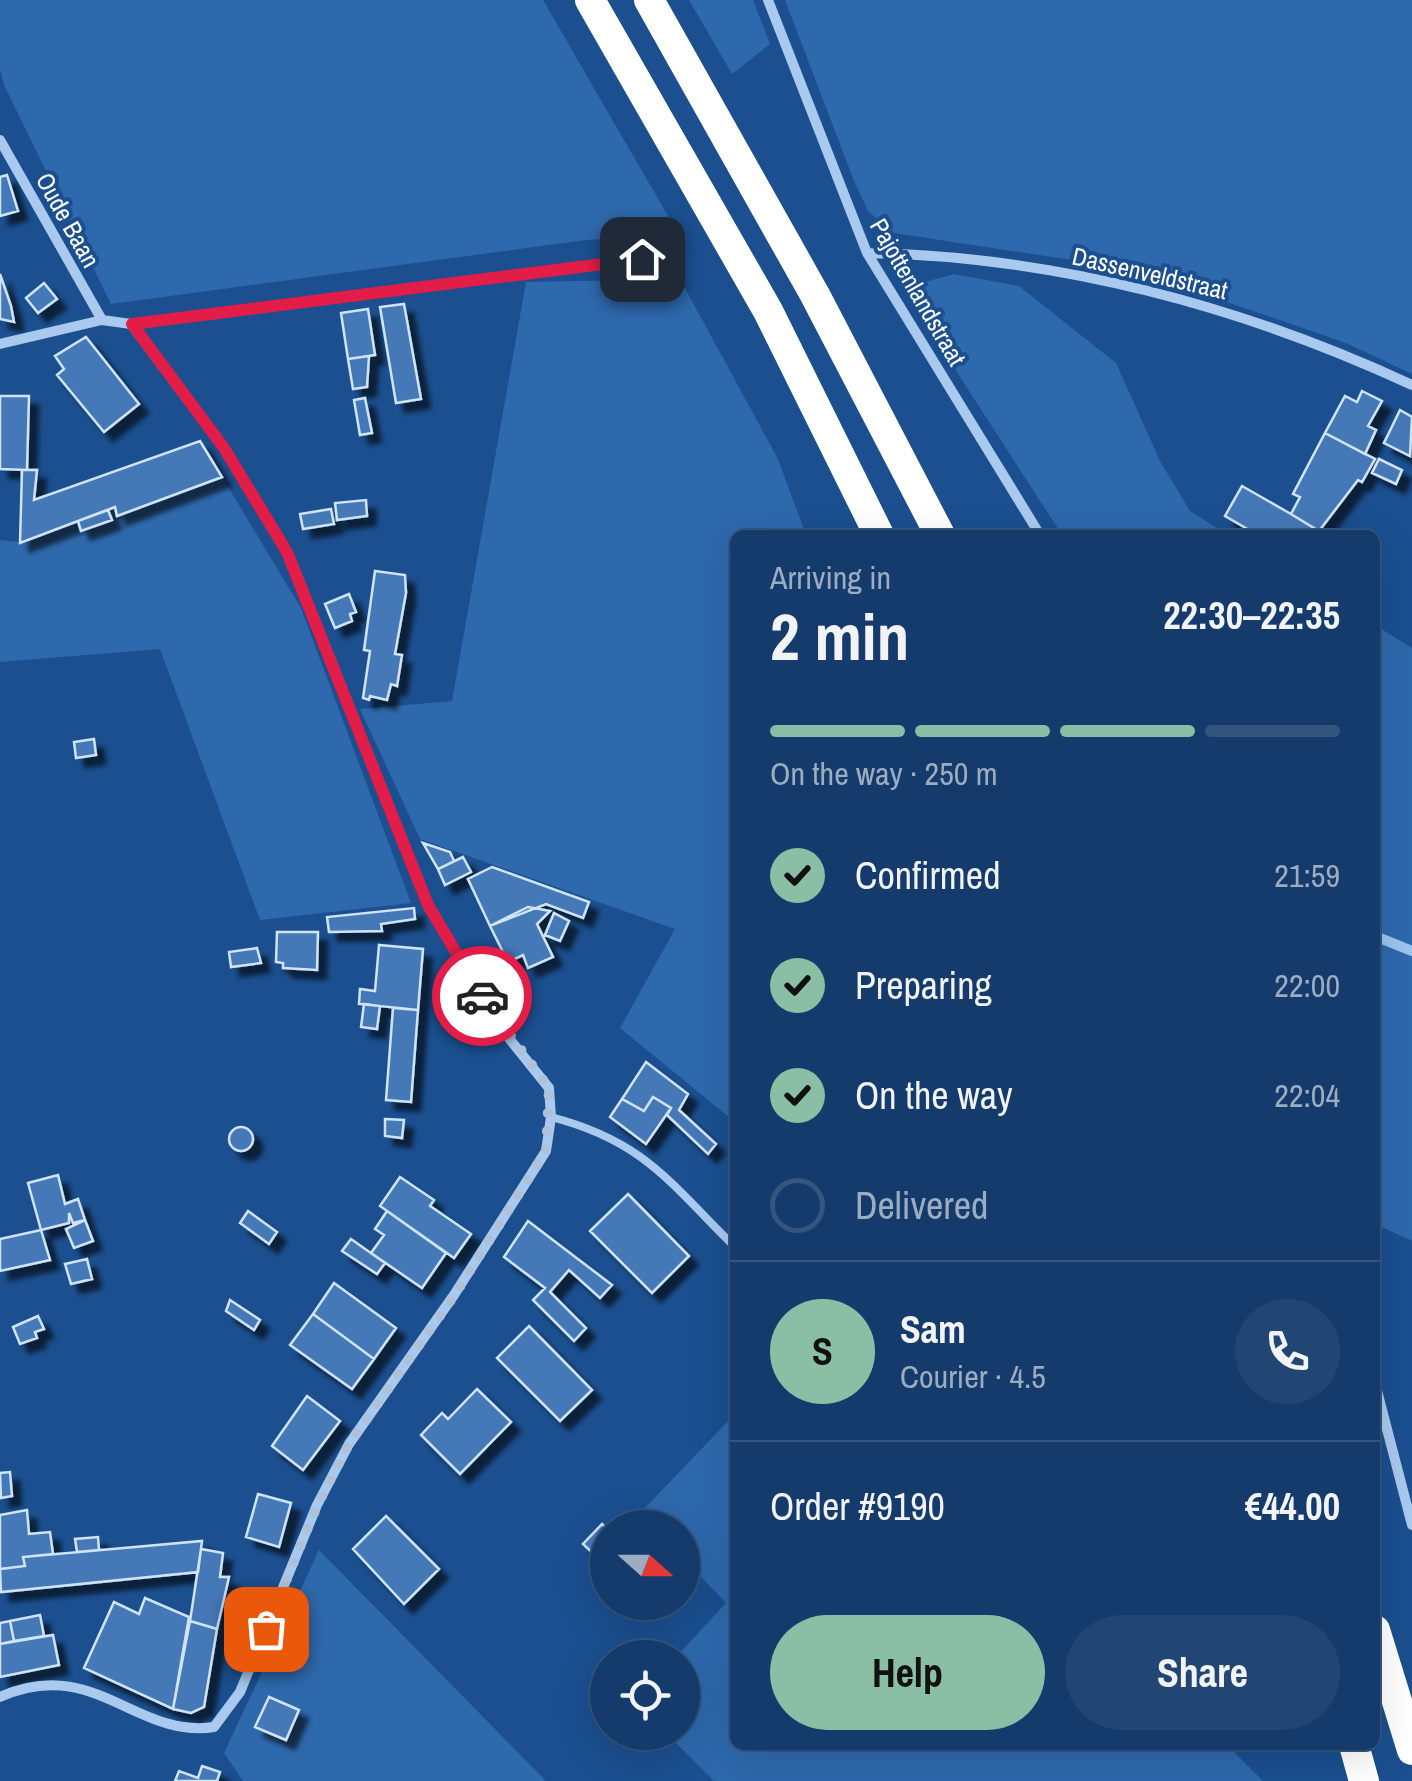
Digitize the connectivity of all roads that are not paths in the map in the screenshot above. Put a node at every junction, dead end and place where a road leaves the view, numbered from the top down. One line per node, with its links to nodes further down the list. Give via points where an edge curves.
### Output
1 (590, 0): 11 (highway, via 768,312)
2 (650, 0): 12 (highway)
3 (768, 0): 5 (street, Pajottenlandstraat)
4 (0, 140): 7 (street, Oude Baan)
5 (867, 253): 10 (street, Dassenveldstraat, via 1021,263 1239,315); 13 (street, Pajottenlandstraat)
6 (642, 259): 8 (street)
7 (102, 320): 8 (street); 9 (street)
8 (132, 324): 14 (street, via 224,448 287,552 428,905 500,1026 549,1088)
9 (0, 344)
10 (1412, 385)
11 (877, 530)
12 (937, 530)
13 (1037, 530)
14 (551, 1117): 15 (lane, via 600,1129 637,1150); 19 (street, via 546,1151 349,1444 240,1692 214,1727 188,1731 82,1688 30,1683)
15 (730, 1242)
16 (1380, 1402): 17 (street)
17 (1412, 1526)
18 (1380, 1646): 21 (highway)
19 (0, 1696)
20 (1355, 1750): 22 (highway)
21 (1412, 1750)
22 (1364, 1781)

